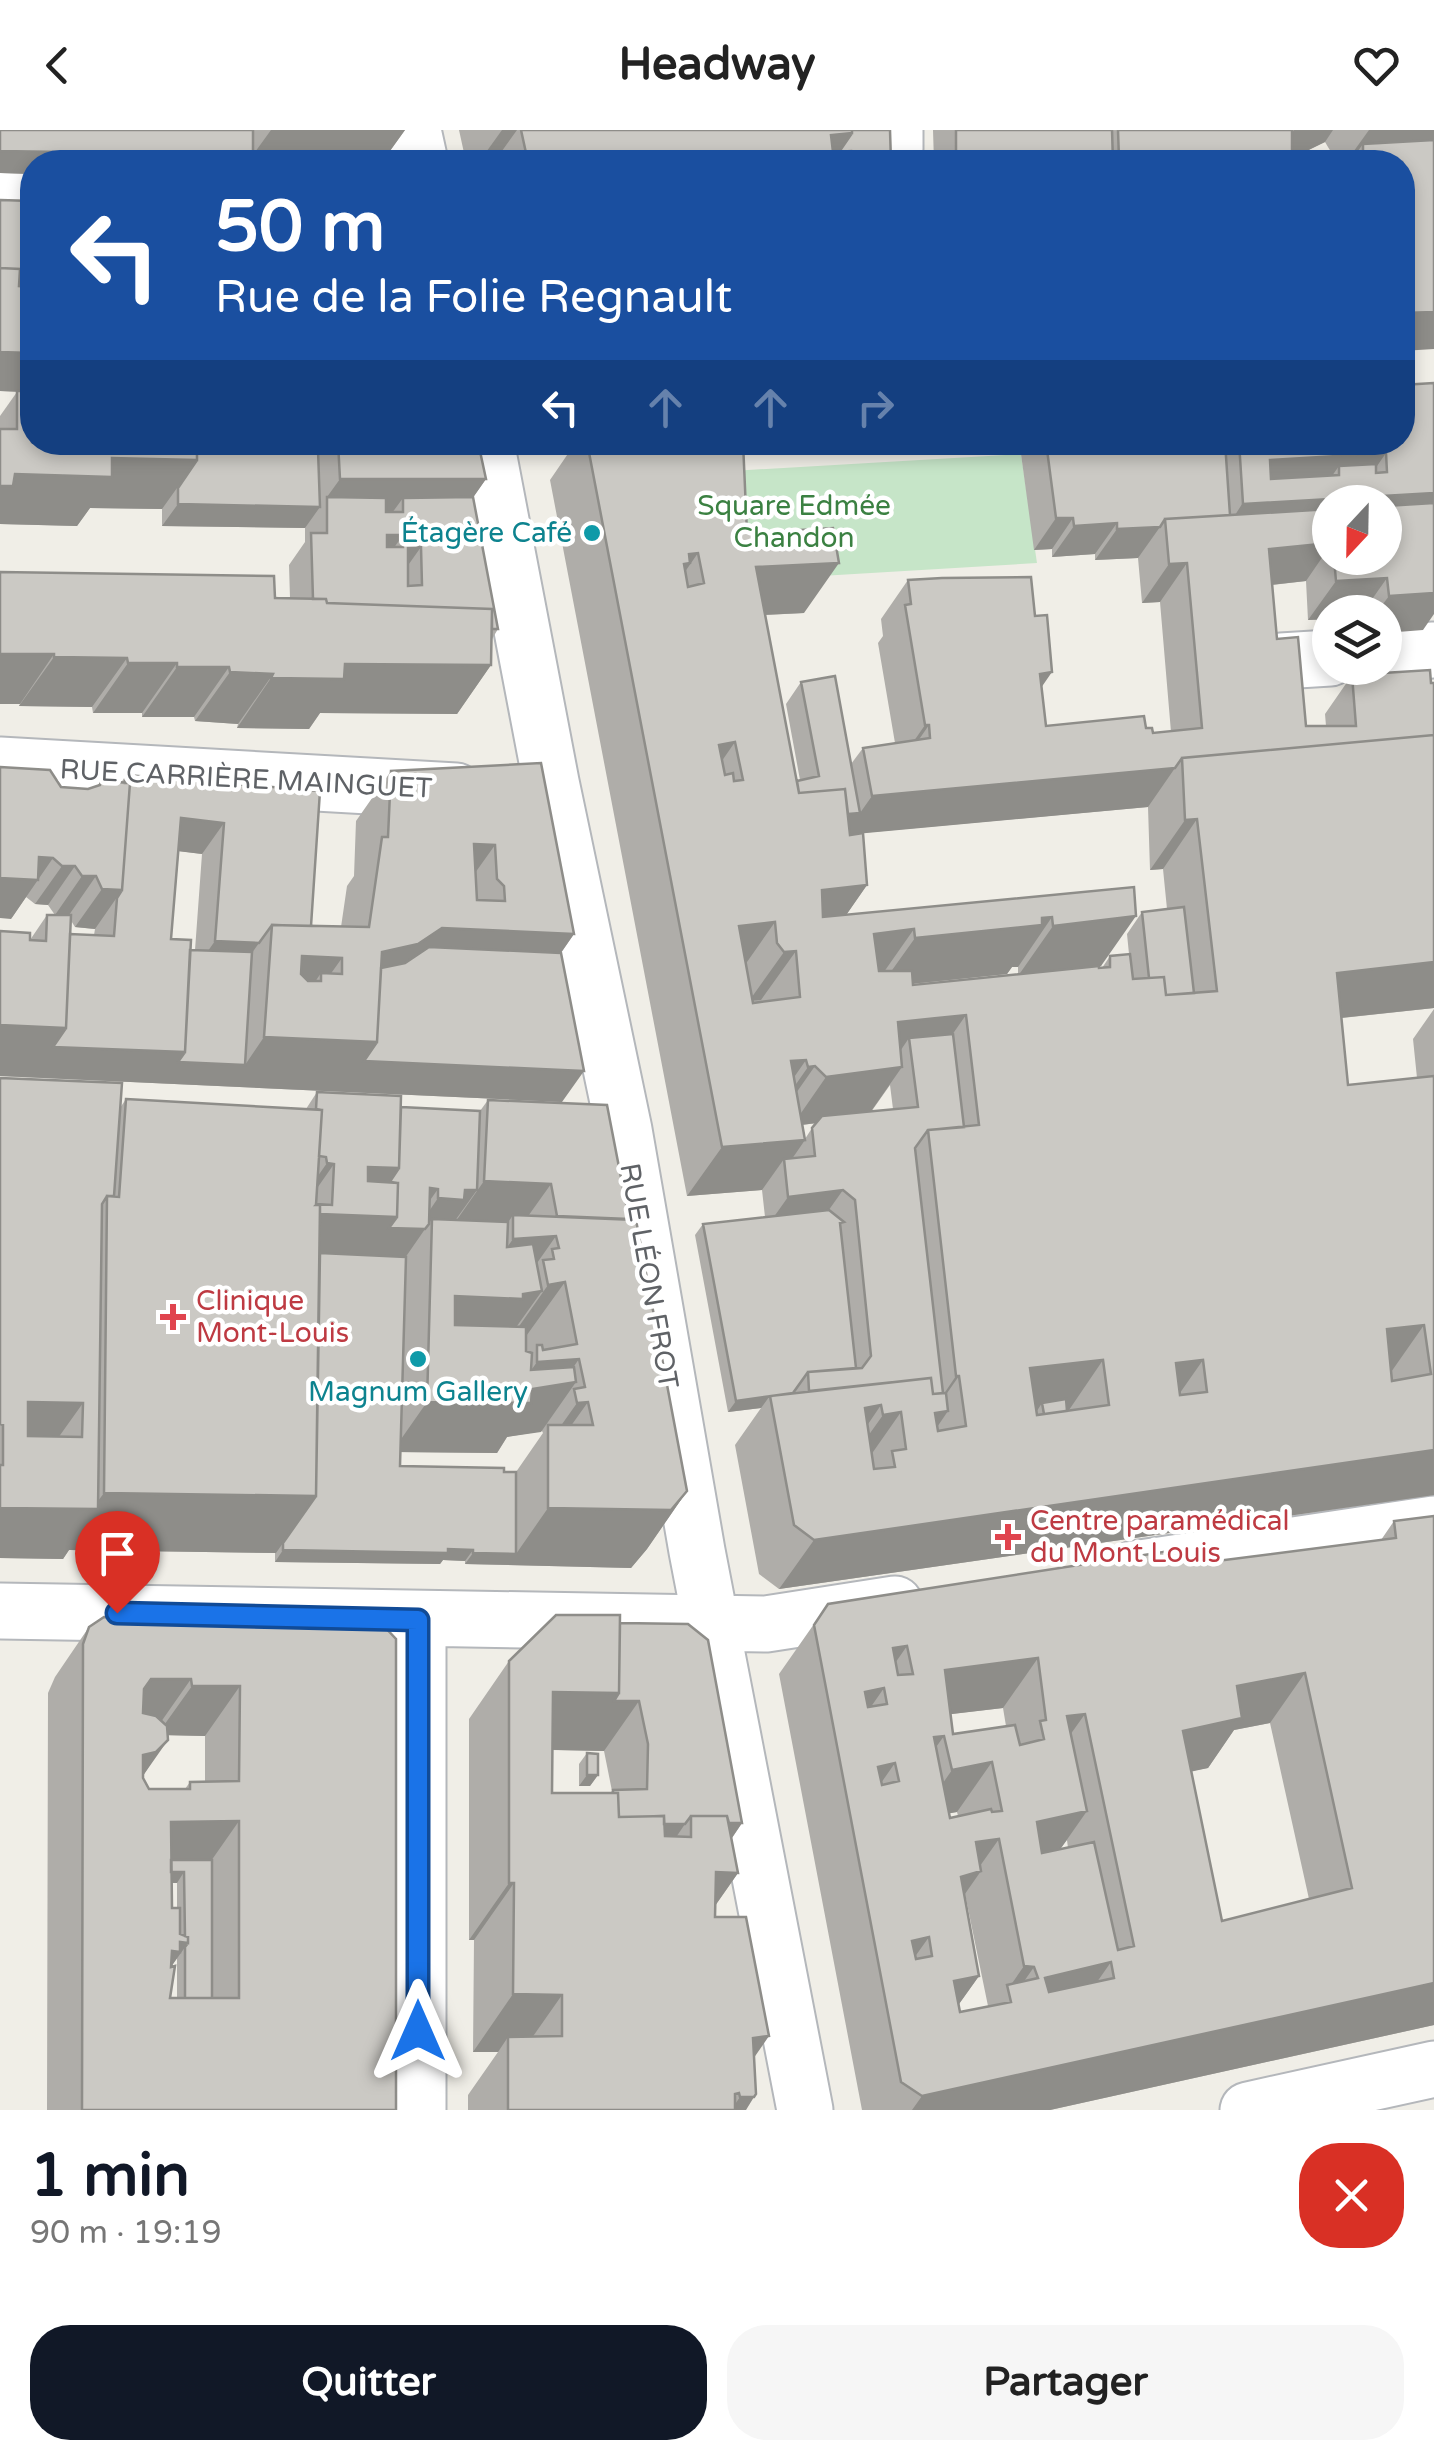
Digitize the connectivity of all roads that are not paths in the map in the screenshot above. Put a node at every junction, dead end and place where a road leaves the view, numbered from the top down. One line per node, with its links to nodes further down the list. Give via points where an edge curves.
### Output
1 (488, 455): 5 (street, RUE LÉON FROT)
2 (1434, 650): 3 (street)
3 (1402, 653)
4 (0, 765): 5 (street, RUE CARRIÈRE MAINGUET, via 434,791 502,791)
5 (550, 782): 11 (street, RUE LÉON FROT, via 599,1129)
6 (1434, 1524): 7 (street)
7 (1080, 1576)
8 (943, 1597): 11 (street, via 766,1624)
9 (0, 1610): 10 (street)
10 (418, 1620): 11 (street); 13 (street)
11 (712, 1621): 14 (street, RUE LÉON FROT)
12 (1434, 2068): 15 (street)
13 (418, 2110)
14 (805, 2110)
15 (1248, 2110)

